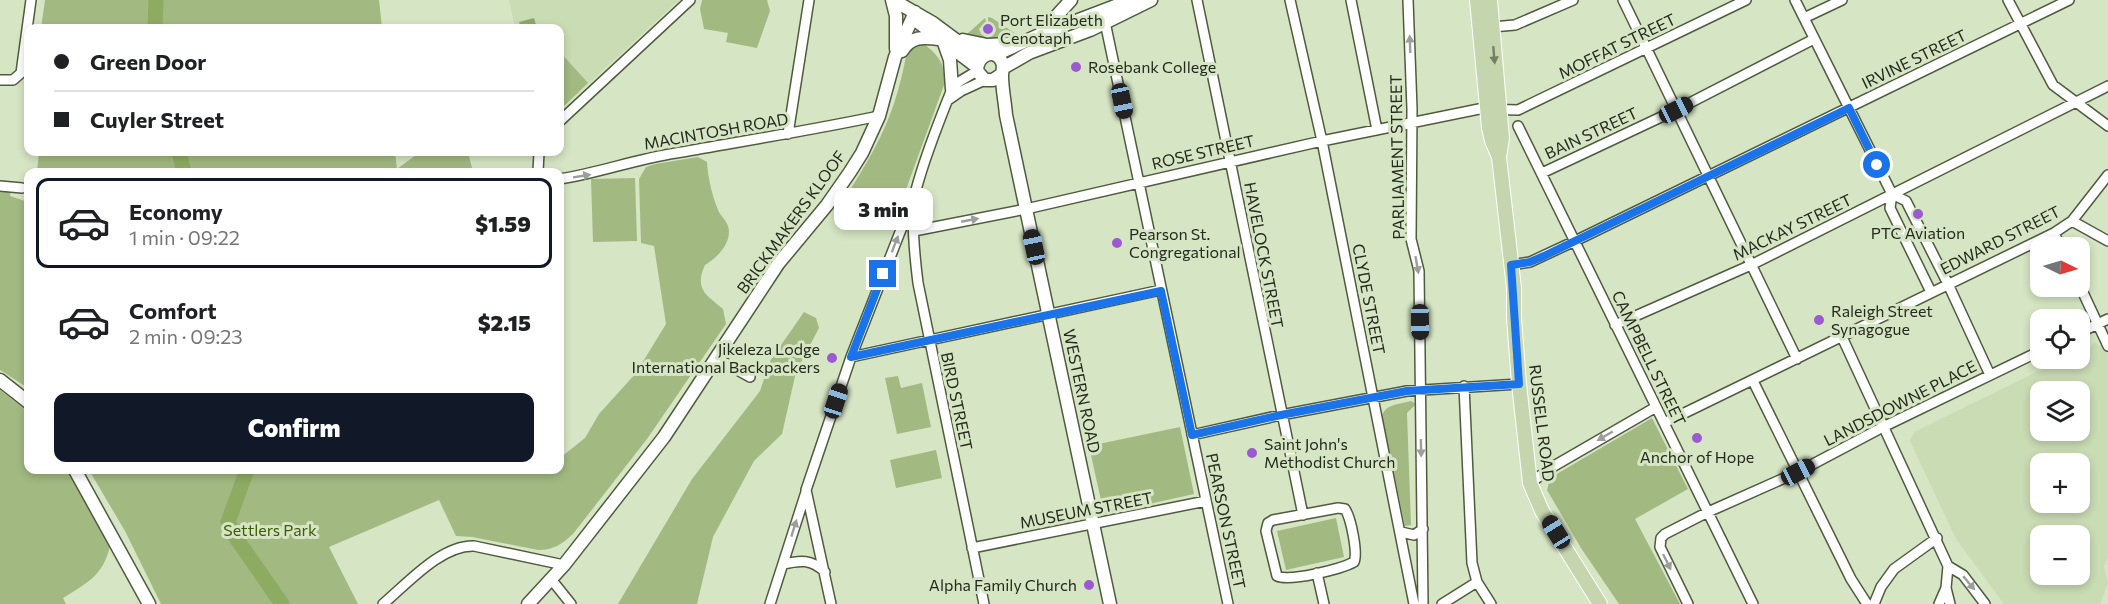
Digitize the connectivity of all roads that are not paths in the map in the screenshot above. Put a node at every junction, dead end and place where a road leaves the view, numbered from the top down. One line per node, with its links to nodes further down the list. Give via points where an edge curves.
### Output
1 (31, 0): 24 (street)
2 (690, 0): 47 (street)
3 (809, 0): 52 (street)
4 (892, 0): 22 (street); 33 (street, via 896,15)
5 (1071, 0): 27 (street)
6 (1131, 0): 21 (street)
7 (1151, 0): 21 (street)
8 (1197, 0): 54 (street, HAVELOCK STREET)
9 (1290, 0): 53 (street, CLYDE STREET)
10 (1351, 0): 51 (street)
11 (1408, 0): 48 (street, PARLIAMENT STREET, one-way to 11)
12 (1477, 0): 43 (main road, RUSSELL ROAD)
13 (1490, 0): 26 (main road, RUSSELL ROAD)
14 (1573, 0): 26 (street, via 1515,25)
15 (1623, 0): 30 (street)
16 (1746, 0): 30 (street, MOFFAT STREET)
17 (1795, 0): 23 (street)
18 (1842, 0): 23 (street)
19 (2008, 0): 25 (street)
20 (2070, 0): 25 (street, IRVINE STREET)
21 (1103, 11): 27 (street); 32 (street, via 1090,30); 59 (street, PEARSON STREET)
22 (910, 12): 29 (street); 33 (street, BRICKMAKERS KLOOF)
23 (1804, 18): 28 (street)
24 (28, 24)
25 (2019, 24): 41 (street, via 2053,85); 42 (street, IRVINE STREET)
26 (1492, 27): 43 (main road, RUSSELL ROAD, one-way to 43)
27 (1034, 37): 29 (street, via 999,45); 34 (street)
28 (1814, 39): 42 (street); 44 (street, BAIN STREET)
29 (946, 40): 34 (street); 35 (street, via 911,40); 38 (street)
30 (1646, 50): 43 (street, MOFFAT STREET, via 1524,108); 44 (street)
31 (24, 51): 36 (street, via 21,73 13,80)
32 (1029, 53): 34 (street); 39 (street, via 1011,75)
33 (895, 57): 35 (street, BRICKMAKERS KLOOF)
34 (989, 69): 38 (street); 39 (street, WESTERN ROAD); 40 (street); 45 (street, WESTERN ROAD)
35 (892, 71): 46 (street, BRICKMAKERS KLOOF)
36 (0, 80)
37 (2108, 86): 41 (street, MACKAY STREET)
38 (952, 88): 40 (street, BIRD STREET)
39 (1005, 95): 45 (street, WESTERN ROAD)
40 (948, 101): 62 (street, BIRD STREET)
41 (2075, 102): 50 (street); 63 (street, MACKAY STREET)
42 (1849, 108): 57 (street, IRVINE STREET); 63 (street)
43 (1493, 109): 48 (street, ROSE STREET); 71 (main road, RUSSELL ROAD, via 1502,138 1499,157)
44 (1676, 110): 55 (street, BAIN STREET); 57 (street)
45 (1006, 115): 64 (street, WESTERN ROAD)
46 (879, 116): 52 (street, MACINTOSH ROAD); 87 (street, BRICKMAKERS KLOOF, via 850,172 778,264)
47 (564, 117)
48 (1411, 124): 51 (street, ROSE STREET); 95 (street, PARLIAMENT STREET, one-way to 95, via 1411,239 1419,271)
49 (1518, 126): 55 (street, CAMPBELL STREET)
50 (2108, 126)
51 (1377, 130): 53 (street, ROSE STREET)
52 (788, 134): 58 (street, MACINTOSH ROAD, one-way to 52, via 644,159)
53 (1322, 141): 54 (street, ROSE STREET); 96 (street, CLYDE STREET)
54 (1230, 161): 59 (street, ROSE STREET); 99 (street, HAVELOCK STREET)
55 (1542, 173): 70 (street, CAMPBELL STREET)
56 (2108, 175): 65 (street, EDWARD STREET)
57 (1708, 177): 70 (street, IRVINE STREET); 72 (street)
58 (564, 178)
59 (1139, 182): 64 (street, ROSE STREET); 74 (street, PEARSON STREET)
60 (0, 186): 61 (street)
61 (22, 188)
62 (915, 192): 66 (street, BIRD STREET); 86 (street, one-way to 62)
63 (1892, 194): 72 (street, MACKAY STREET); 73 (street, via 1906,201); 75 (street, via 1890,208)
64 (1026, 208): 66 (street, ROSE STREET, one-way to 64); 77 (street, WESTERN ROAD)
65 (2072, 221): 67 (street, EDWARD STREET); 69 (street)
66 (914, 231): 83 (street, BIRD STREET, via 914,255)
67 (2054, 233): 68 (street); 73 (street, EDWARD STREET)
68 (2056, 237)
69 (2108, 240)
70 (1575, 241): 71 (street, IRVINE STREET, via 1530,262); 80 (street, CAMPBELL STREET)
71 (1511, 265): 93 (main road, RUSSELL ROAD)
72 (1751, 265): 80 (street, MACKAY STREET); 88 (street)
73 (1948, 284): 75 (street, EDWARD STREET); 89 (street)
74 (1161, 291): 77 (street); 102 (street, PEARSON STREET)
75 (1931, 292): 82 (street, EDWARD STREET)
76 (2085, 297): 79 (street)
77 (1049, 315): 83 (street); 110 (street, WESTERN ROAD)
78 (2108, 319): 79 (street)
79 (2098, 324): 81 (street); 84 (street)
80 (1615, 325): 98 (street, CAMPBELL STREET)
81 (2090, 328)
82 (1842, 337): 88 (street, EDWARD STREET); 101 (street)
83 (929, 339): 86 (street); 114 (street, BIRD STREET)
84 (2108, 346)
85 (2030, 356): 89 (street, LANDSDOWNE PLACE)
86 (851, 357): 106 (street)
87 (717, 358): 90 (street); 116 (street, BRICKMAKERS KLOOF, via 664,437)
88 (1797, 359): 92 (street, EDWARD STREET)
89 (1990, 375): 101 (street, LANDSDOWNE PLACE)
90 (750, 377)
91 (0, 380): 97 (street)
92 (1753, 381): 100 (street, EDWARD STREET); 103 (street)
93 (1519, 384): 94 (street); 105 (main road, RUSSELL ROAD)
94 (1464, 386): 95 (street); 121 (street, via 1472,563)
95 (1421, 390): 96 (street); 111 (street, PARLIAMENT STREET, one-way to 111)
96 (1373, 397): 99 (street); 112 (street, CLYDE STREET)
97 (24, 399)
98 (1656, 407): 100 (street, CAMPBELL STREET); 105 (street, one-way to 105)
99 (1281, 415): 102 (street); 109 (street, HAVELOCK STREET)
100 (1664, 423): 108 (street, CAMPBELL STREET)
101 (1883, 427): 103 (street, LANDSDOWNE PLACE); 113 (street)
102 (1192, 435): 107 (street, PEARSON STREET)
103 (1798, 472): 108 (street, LANDSDOWNE PLACE); 140 (street)
104 (77, 474): 123 (street)
105 (1530, 483): 137 (main road, RUSSELL ROAD, via 1542,511)
106 (806, 490): 115 (street, one-way to 106); 118 (street)
107 (1206, 501): 110 (street, MUSEUM STREET); 131 (street, PEARSON STREET)
108 (1708, 512): 138 (street, LANDSDOWNE PLACE, one-way to 138, via 1665,534 1659,542); 139 (street, CAMPBELL STREET)
109 (1303, 515): 119 (street, via 1268,523 1266,531 1274,568 1282,578); 119 (street, via 1341,508 1348,515 1355,560)
110 (1093, 525): 114 (street, MUSEUM STREET); 130 (street, WESTERN ROAD)
111 (1423, 529): 112 (street, via 1414,535); 134 (street, PARLIAMENT STREET)
112 (1401, 532): 133 (street, CLYDE STREET)
113 (1936, 538): 117 (street); 141 (street, via 1894,569)
114 (972, 548): 129 (street, BIRD STREET)
115 (783, 564): 118 (street, via 809,561); 127 (street)
116 (564, 565): 120 (street, BRICKMAKERS KLOOF); 124 (street, via 464,546 438,558)
117 (1948, 566): 122 (street); 144 (street, one-way to 144, via 1963,575)
118 (825, 572): 128 (street)
119 (1317, 573): 132 (street)
120 (551, 579): 125 (street, BRICKMAKERS KLOOF); 126 (street)
121 (1477, 582): 135 (street); 136 (street)
122 (1946, 588): 142 (street); 143 (street)
123 (149, 604)
124 (383, 604)
125 (528, 604)
126 (571, 604)
127 (770, 604)
128 (831, 604)
129 (984, 604)
130 (1110, 604)
131 (1228, 604)
132 (1324, 604)
133 (1414, 604)
134 (1423, 604)
135 (1442, 604)
136 (1491, 604)
137 (1600, 604)
138 (1688, 604)
139 (1752, 604)
140 (1867, 604)
141 (1874, 604)
142 (1939, 604)
143 (1950, 604)
144 (1985, 604)

